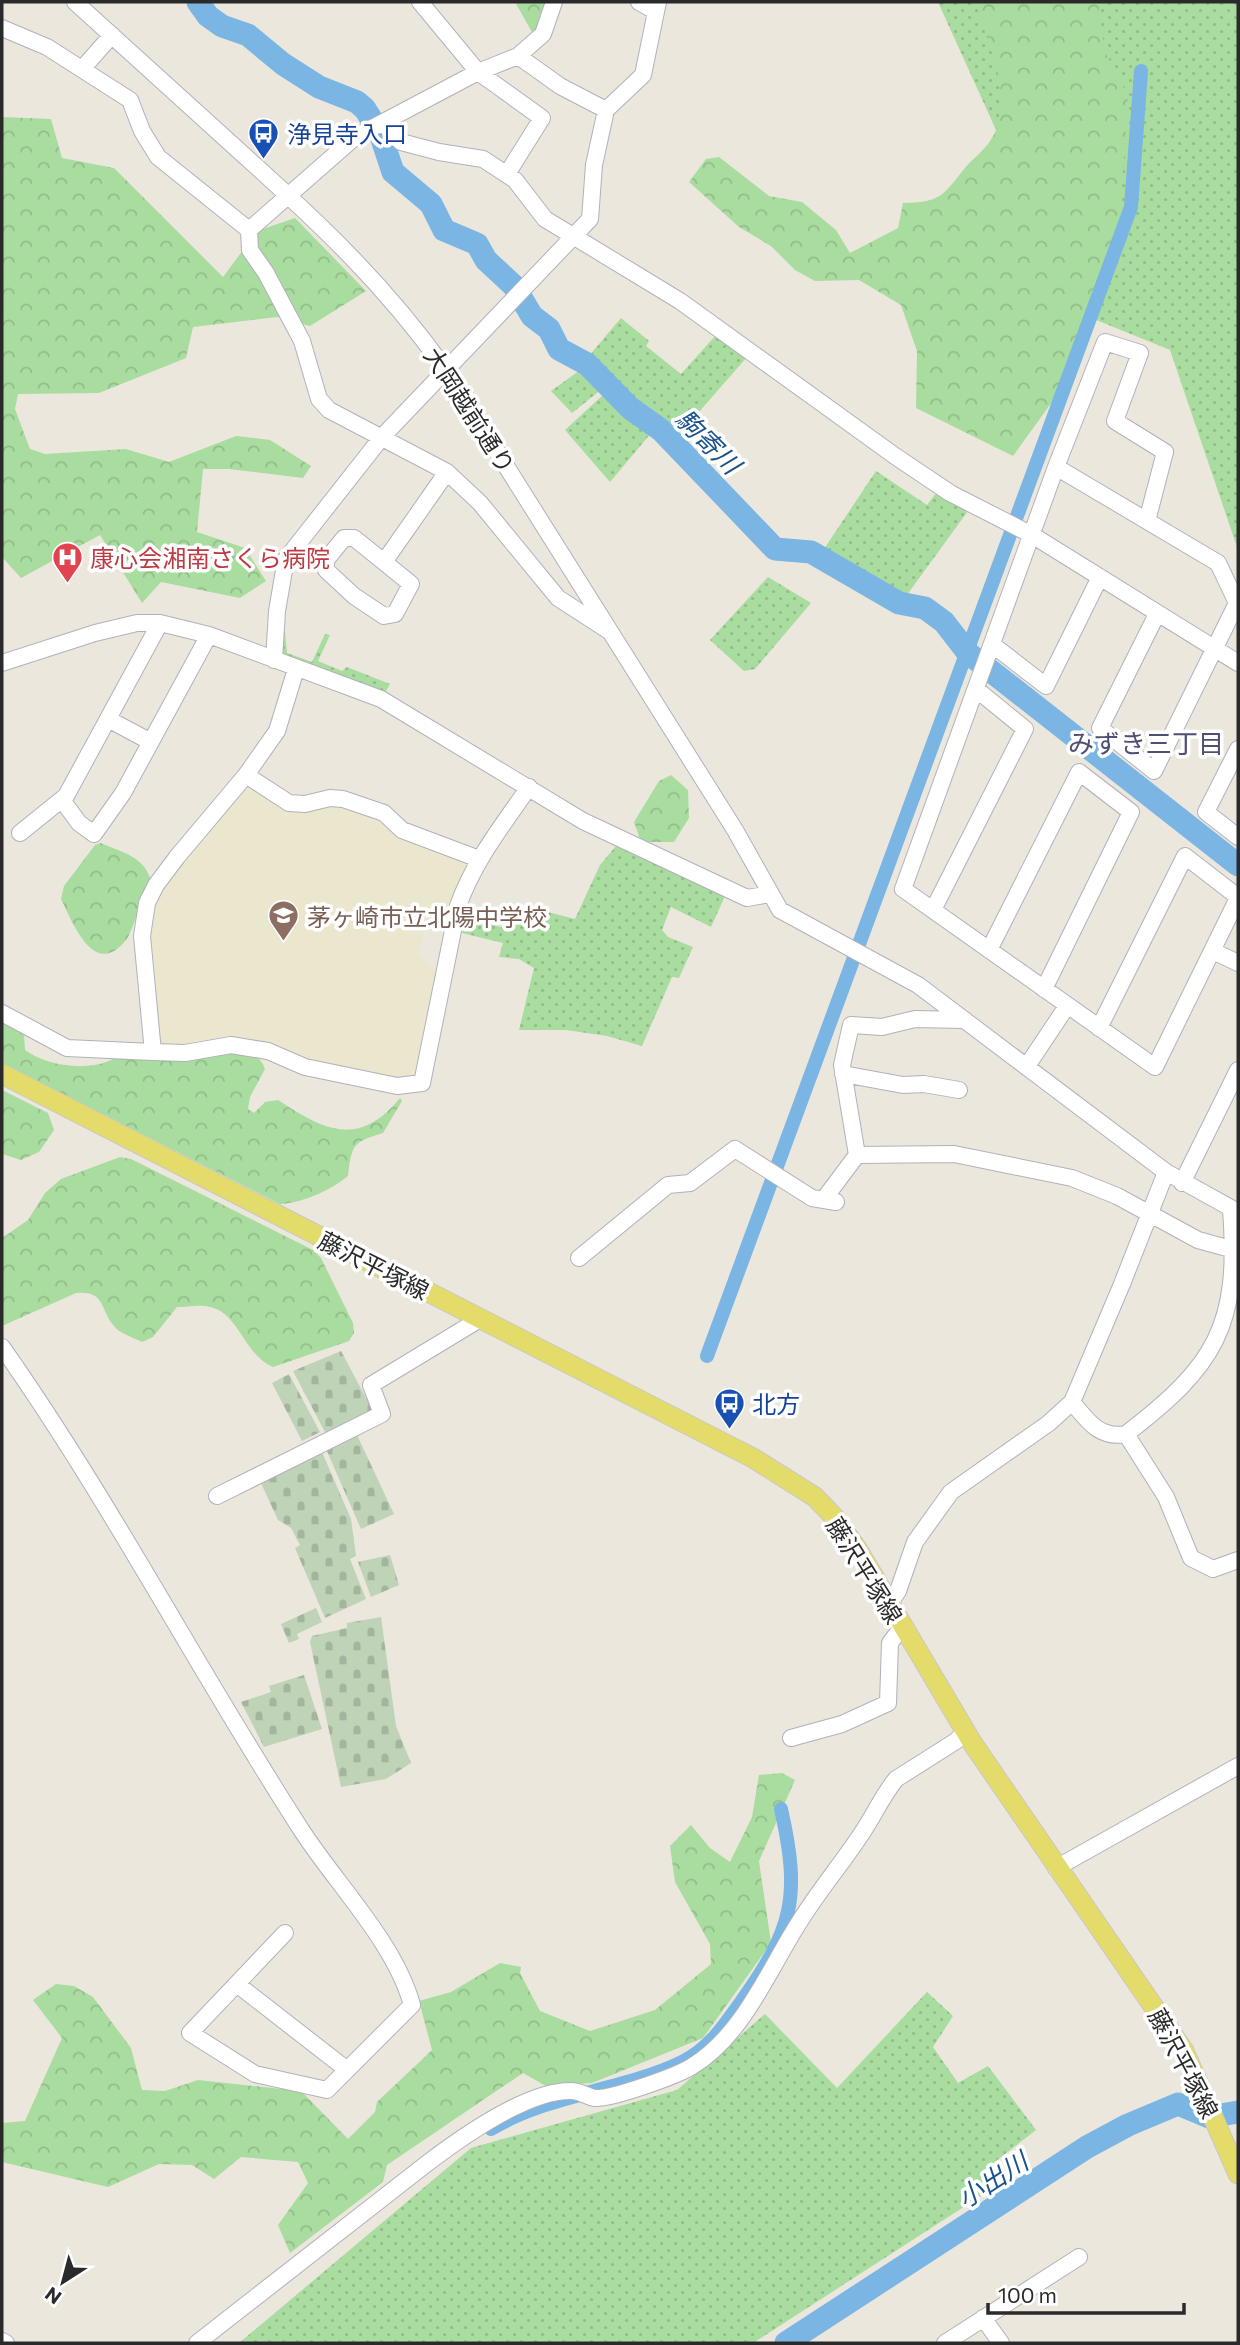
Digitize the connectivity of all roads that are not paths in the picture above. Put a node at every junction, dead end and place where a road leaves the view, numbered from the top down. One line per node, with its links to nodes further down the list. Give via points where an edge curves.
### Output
1 (75, 2): 7 (street, 大岡越前通り)
2 (420, 2): 10 (street)
3 (554, 2): 8 (street, via 543,34)
4 (639, 2): 5 (street)
5 (656, 6): 11 (street, via 643,75)
6 (2, 28): 9 (street, via 47,47)
7 (112, 35): 9 (street); 14 (street, 大岡越前通り)
8 (518, 56): 10 (street); 11 (street, via 560,86)
9 (82, 69): 15 (street, via 130,100 158,157)
10 (478, 72): 12 (street); 13 (street, via 542,118)
11 (606, 110): 16 (street, via 594,165 590,219)
12 (378, 125): 13 (street, via 401,142 483,159); 14 (street, via 335,152)
13 (507, 174): 16 (street, via 545,219)
14 (287, 194): 15 (street); 17 (street, 大岡越前通り, via 387,291)
15 (248, 230): 18 (street, via 250,250 302,341 319,399 329,410)
16 (576, 236): 17 (street); 22 (street, via 680,301 950,493)
17 (446, 369): 18 (street); 27 (street, 大岡越前通り)
18 (382, 437): 20 (street); 31 (street, via 286,559)
19 (1056, 467): 21 (street); 21 (street, via 1105,342 1140,353 1115,421 1165,452); 22 (street)
20 (447, 472): 23 (street); 27 (street, via 480,503 558,598)
21 (1147, 521): 29 (street, via 1218,563 1237,603)
22 (1032, 535): 24 (street); 30 (street)
23 (384, 562): 23 (street, via 354,538 344,538 326,560 326,570 384,616 395,614 411,584)
24 (1100, 577): 25 (street); 30 (street, via 1046,686)
25 (1157, 614): 29 (street); 29 (street, via 1100,728 1154,771)
26 (160, 623): 28 (street); 32 (street, via 94,632); 36 (street)
27 (612, 633): 45 (street, 大岡越前通り)
28 (209, 635): 31 (street); 37 (street)
29 (1214, 650): 33 (street)
30 (991, 651): 35 (street)
31 (274, 660): 34 (street)
32 (2, 663)
33 (1238, 663)
34 (296, 668): 39 (street, via 277,731); 40 (street, via 382,699)
35 (978, 684): 47 (street, via 903,889); 47 (street, via 1025,729)
36 (108, 719): 37 (street); 41 (street)
37 (151, 742): 41 (street, via 124,793 94,834)
38 (1238, 749): 43 (street, via 1206,812)
39 (246, 775): 44 (street, via 289,803 343,799 384,813 402,830); 56 (street, via 177,857 148,903 142,936)
40 (529, 788): 44 (street); 45 (street, via 613,836 747,898)
41 (62, 800): 42 (street)
42 (20, 833)
43 (1238, 837)
44 (479, 859): 56 (street, via 458,906 422,1083 397,1086 305,1067 268,1051 231,1045 186,1053)
45 (770, 894): 54 (street, 大岡越前通り, via 784,915 918,985)
46 (1238, 898): 49 (street); 55 (street, via 1185,856)
47 (933, 911): 48 (street)
48 (989, 950): 51 (street); 51 (street, via 1079,772 1131,812)
49 (1213, 951): 50 (street); 55 (street, via 1154,1067)
50 (1238, 963)
51 (1044, 989): 52 (street)
52 (1067, 1006): 55 (street); 57 (street)
53 (2, 1013): 56 (street, via 68,1048)
54 (965, 1020): 57 (street, 大岡越前通り); 60 (street, via 851,1025)
55 (1099, 1028)
56 (153, 1052)
57 (1027, 1066): 63 (street, 大岡越前通り)
58 (1238, 1070): 64 (street)
59 (2, 1074): 69 (main road, 藤沢平塚線)
60 (844, 1074): 61 (street); 62 (street)
61 (958, 1090)
62 (857, 1155): 66 (street, via 954,1154 1042,1170 1072,1178); 68 (street, via 830,1201 812,1198 735,1149 690,1183 668,1185)
63 (1166, 1172): 64 (street, 大岡越前通り); 66 (street)
64 (1182, 1183): 65 (street, 大岡越前通り)
65 (1235, 1211): 67 (street)
66 (1150, 1214): 67 (street, via 1198,1240); 71 (street)
67 (1237, 1251): 72 (street, via 1222,1334 1191,1380)
68 (579, 1258)
69 (480, 1319): 73 (street, via 371,1385 382,1413); 75 (main road, 藤沢平塚線, via 799,1485 835,1518)
70 (2, 1348): 83 (street, via 302,1832 394,1962 412,2005)
71 (1072, 1402): 72 (street, via 1105,1435); 75 (street, via 951,1492 915,1542)
72 (1126, 1434): 74 (street, via 1166,1497 1191,1558 1213,1569)
73 (217, 1496)
74 (1238, 1560)
75 (888, 1606): 76 (main road, 藤沢平塚線)
76 (902, 1627): 77 (main road, 藤沢平塚線); 78 (street, via 890,1643 888,1703 842,1724)
77 (965, 1732): 80 (main road, 藤沢平塚線); 87 (street, via 890,1786 795,1928 774,1969 707,2056 653,2083 597,2098 569,2090 535,2100 464,2136)
78 (791, 1738)
79 (1238, 1766): 80 (street)
80 (1056, 1868): 84 (main road, 藤沢平塚線, via 1162,2017 1193,2069)
81 (285, 1933): 82 (street)
82 (238, 1985): 83 (street); 83 (street, via 191,2033 255,2074 327,2090)
83 (346, 2069)
84 (1238, 2174)
85 (1079, 2257): 86 (street)
86 (984, 2318): 88 (street); 89 (street)
87 (197, 2343)
88 (945, 2343)
89 (1001, 2343)

